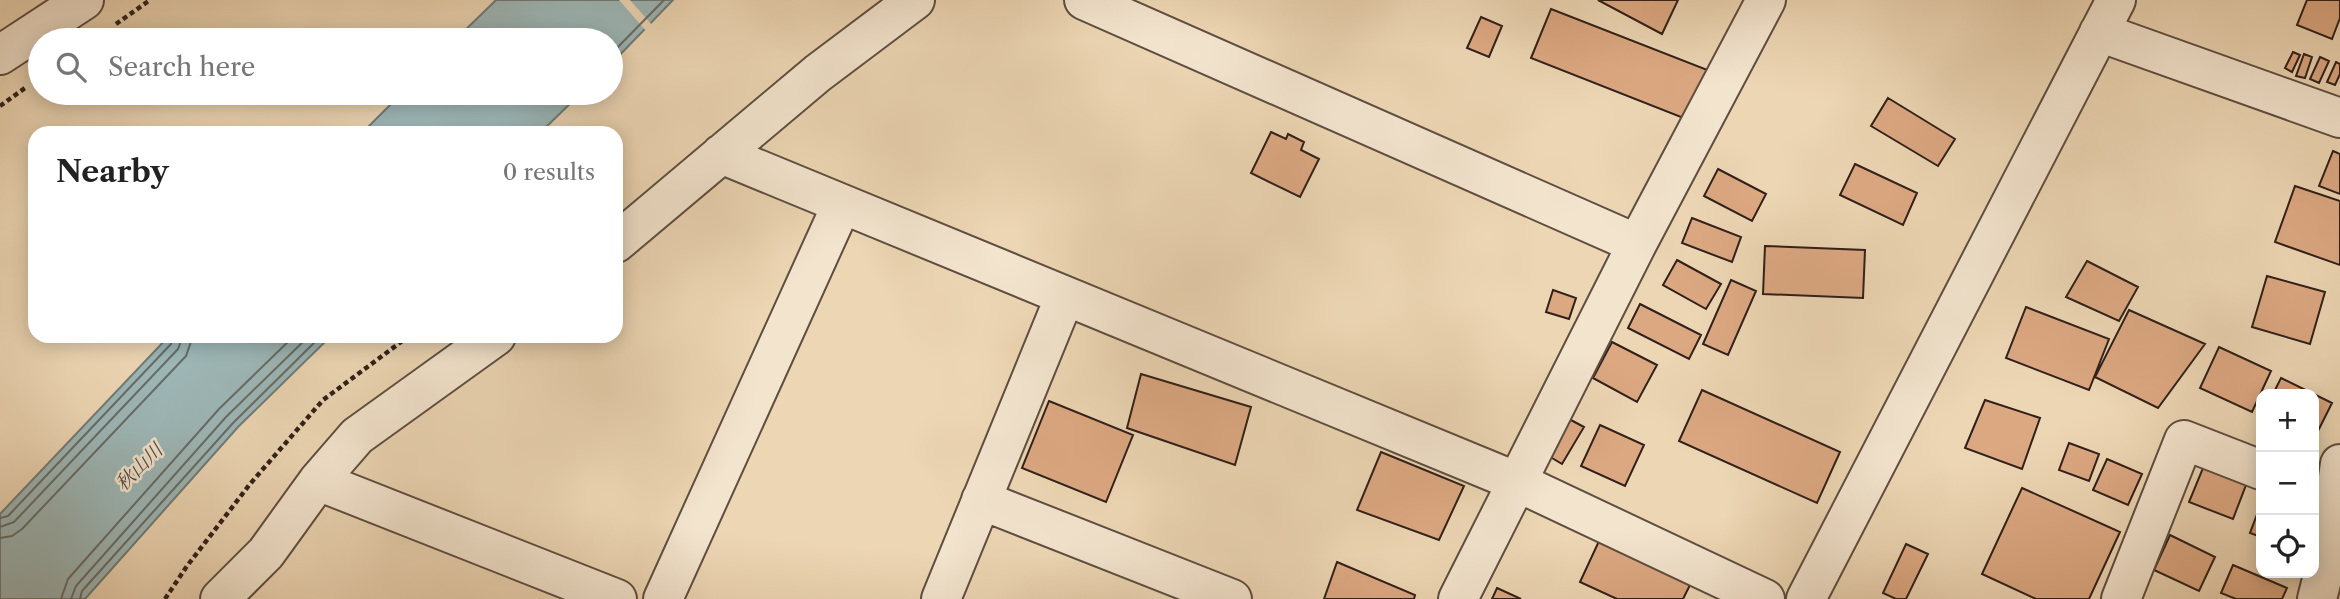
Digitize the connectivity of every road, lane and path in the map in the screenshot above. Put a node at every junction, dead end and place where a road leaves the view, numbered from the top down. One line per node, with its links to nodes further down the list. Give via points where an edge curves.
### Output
1 (84, 0): 8 (street)
2 (150, 0): 9 (path)
3 (915, 0): 15 (street)
4 (1084, 0): 18 (street)
5 (2125, 0): 7 (street)
6 (1759, 2): 18 (street)
7 (2108, 11): 14 (street); 35 (street)
8 (41, 28)
9 (110, 28)
10 (28, 37): 11 (street)
11 (0, 55)
12 (28, 86): 13 (path)
13 (0, 106)
14 (2340, 118)
15 (721, 154): 16 (street); 17 (street)
16 (842, 204): 19 (street); 30 (street)
17 (623, 237)
18 (1637, 244): 24 (street)
19 (1065, 296): 24 (street); 26 (street)
20 (400, 343): 27 (path, via 323,400 250,484)
21 (486, 343): 23 (street, via 356,436)
22 (2256, 468): 36 (street, via 2184,440)
23 (318, 481): 28 (street, via 266,553); 29 (street)
24 (1515, 481): 33 (street); 34 (street)
25 (2330, 484): 37 (street, via 2324,571)
26 (981, 500): 31 (street); 32 (street)
27 (165, 599)
28 (220, 599)
29 (617, 599)
30 (663, 599)
31 (942, 599)
32 (1232, 599)
33 (1458, 599)
34 (1765, 599)
35 (1807, 599)
36 (2121, 599)
37 (2317, 599)

